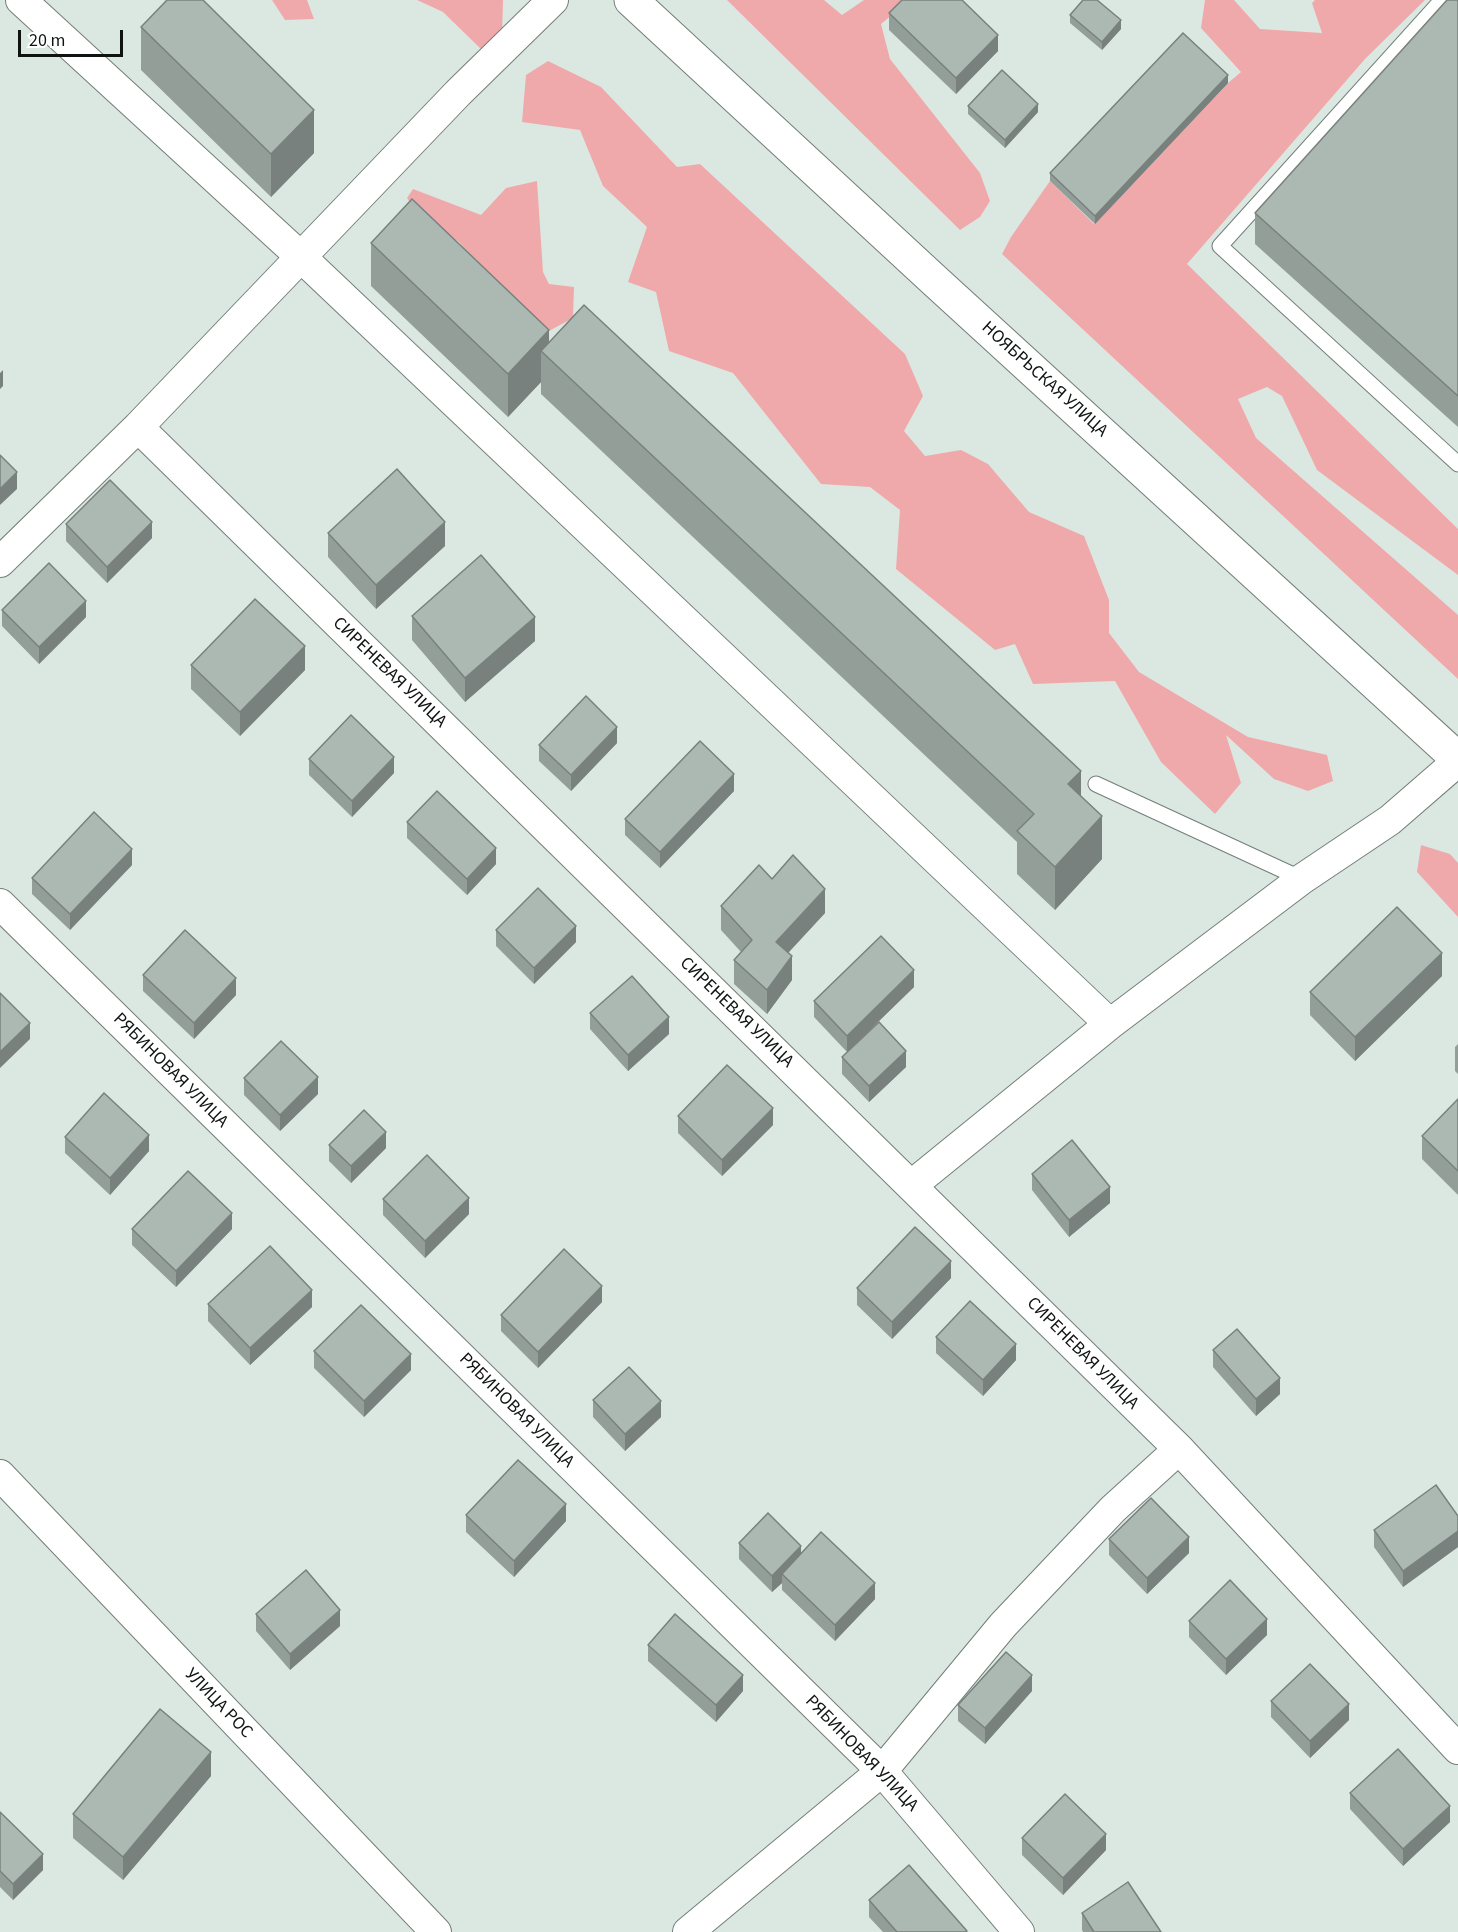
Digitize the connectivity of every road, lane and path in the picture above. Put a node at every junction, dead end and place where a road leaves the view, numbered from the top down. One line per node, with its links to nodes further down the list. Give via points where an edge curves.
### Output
1 (21, 0): 5 (street)
2 (552, 0): 5 (street)
3 (631, 0): 9 (highway, НОЯБРЬСКАЯ УЛИЦА)
4 (1442, 0): 7 (lane, via 1220,246)
5 (301, 257): 6 (street); 13 (street)
6 (138, 427): 8 (street); 14 (street, СИРЕНЕВАЯ УЛИЦА)
7 (1458, 464)
8 (0, 562)
9 (1458, 760): 11 (street, via 1390,820)
10 (1096, 784): 11 (lane)
11 (1302, 879): 13 (street)
12 (0, 904): 18 (street, РЯБИНОВАЯ УЛИЦА)
13 (1110, 1024): 14 (street)
14 (912, 1185): 15 (street, СИРЕНЕВАЯ УЛИЦА)
15 (1179, 1449): 17 (street, СИРЕНЕВАЯ УЛИЦА); 18 (street, via 1113,1509 1003,1625)
16 (0, 1475): 19 (street, УЛИЦА РОС)
17 (1458, 1749)
18 (882, 1771): 20 (street); 21 (street, РЯБИНОВАЯ УЛИЦА)
19 (436, 1932)
20 (688, 1932)
21 (1019, 1932)

